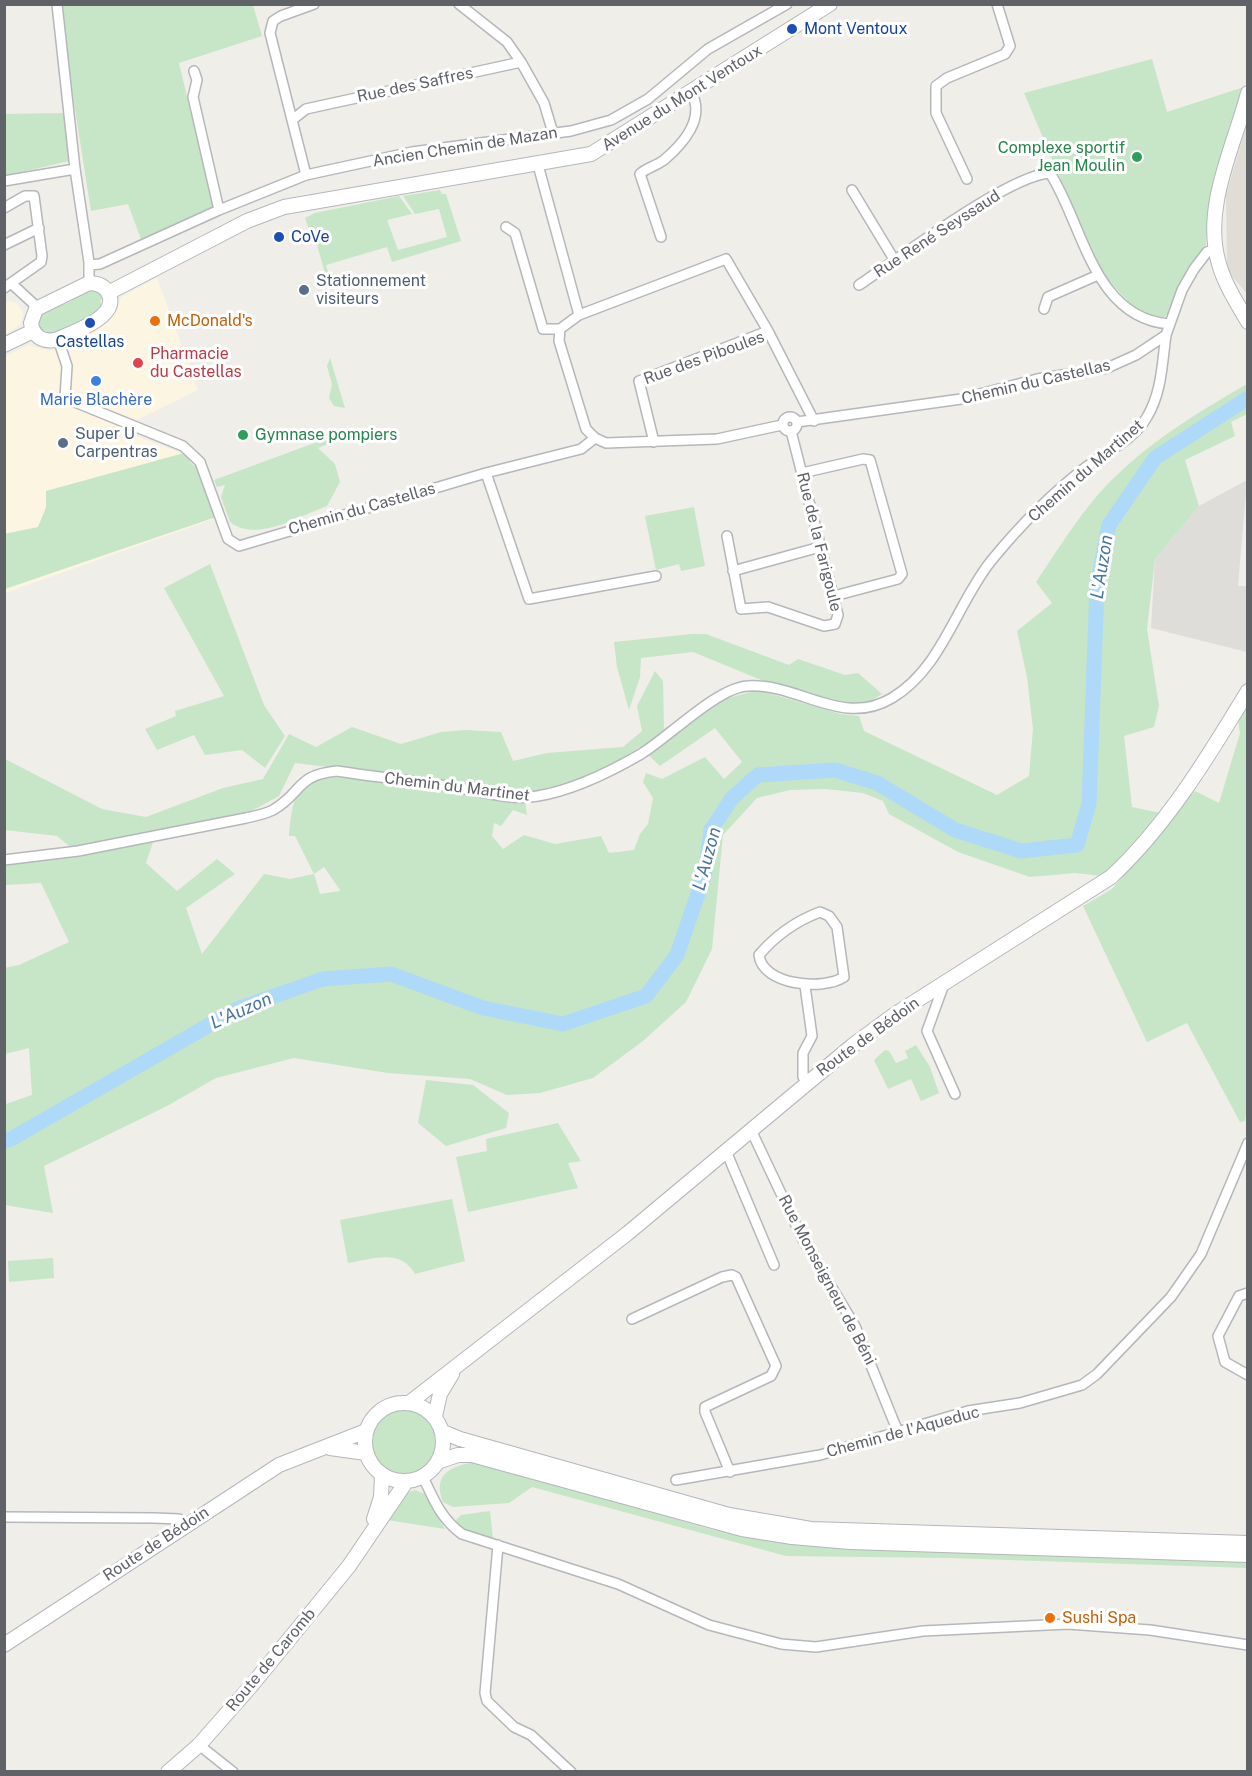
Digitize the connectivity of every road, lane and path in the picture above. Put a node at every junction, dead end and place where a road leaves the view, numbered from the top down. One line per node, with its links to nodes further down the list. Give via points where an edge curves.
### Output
1 (57, 4): 14 (street)
2 (315, 4): 11 (street, via 281,15 273,21 270,33)
3 (459, 4): 7 (street, via 507,42)
4 (788, 4): 12 (street, Ancien Chemin de Mazan, via 708,50 629,112 594,126)
5 (830, 4): 9 (main road, Avenue du Mont Ventoux)
6 (997, 4): 16 (street, via 1010,46 1005,54 936,86 936,113)
7 (521, 62): 11 (street, Rue des Saffres, via 324,104 306,109); 12 (street, via 544,103)
8 (194, 71): 20 (street, via 197,80 193,97)
9 (691, 92): 13 (main road, Avenue du Mont Ventoux, via 591,153); 23 (street, via 696,110 692,128 664,160 640,174)
10 (1248, 93): 25 (main road, via 1220,188)
11 (292, 120): 15 (street)
12 (553, 133): 15 (street, Ancien Chemin de Mazan, via 412,152)
13 (538, 165): 32 (main road, Avenue du Mont Ventoux, via 381,191 277,218); 35 (street)
14 (75, 169): 17 (street); 27 (street)
15 (306, 175): 20 (street, Ancien Chemin de Mazan)
16 (967, 179)
17 (4, 182)
18 (852, 190): 26 (street)
19 (4, 208): 22 (street, via 25,196 34,196)
20 (219, 210): 27 (street, Ancien Chemin de Mazan)
21 (506, 227): 38 (street, via 515,233 543,328)
22 (39, 228): 24 (street); 31 (street, via 41,262)
23 (661, 237)
24 (4, 245)
25 (1215, 249): 36 (main road, via 1225,279); 37 (street, via 1207,252 1194,269)
26 (895, 261): 28 (street, Rue René Seyssaud, via 1027,177 1050,173); 30 (street, Rue René Seyssaud)
27 (89, 266): 29 (street)
28 (1098, 275): 34 (street, via 1048,297); 37 (street, via 1121,304 1156,323)
29 (89, 283): 32 (main road, via 98,284); 33 (main road)
30 (859, 285)
31 (8, 286): 33 (street)
32 (108, 293): 42 (main road, via 110,303 105,314)
33 (37, 308): 39 (main road, via 31,317)
34 (1044, 309)
35 (579, 315): 38 (street); 40 (street, via 728,260)
36 (1248, 322)
37 (1169, 324): 41 (street)
38 (560, 329): 46 (street, via 559,341 586,429)
39 (33, 331): 42 (main road, via 42,339); 43 (main road)
40 (768, 331): 44 (street, Rue des Piboules); 47 (street, Rue des Piboules, via 639,381)
41 (1166, 335): 44 (street, Chemin du Castellas, via 1107,368 1037,378 961,399); 56 (street, Chemin du Martinet, via 1158,394 1146,420 1115,448 1084,468 1014,536 972,589 922,672 891,698 874,706 843,709 776,689 747,686 728,690 645,752 562,791 521,797 337,771 319,773 303,780 272,810 246,818 78,851)
42 (58, 339): 48 (street, Chemin du Castellas, via 67,366 65,398 194,454 228,539 239,546)
43 (4, 345)
44 (814, 421): 45 (street, Chemin du Castellas)
45 (794, 427): 47 (street, Chemin du Castellas, via 788,417 782,425 733,437); 49 (street, Rue de la Farigoule)
46 (595, 438): 47 (street, via 606,443); 48 (street, Chemin du Castellas, via 581,448)
47 (654, 442)
48 (486, 473): 53 (street, via 529,599)
49 (802, 473): 51 (street, Rue de la Farigoule); 54 (street, via 870,460 902,574 898,579)
50 (727, 536): 52 (street, Rue de la Farigoule)
51 (820, 547): 52 (street); 54 (street, Rue de la Farigoule)
52 (733, 571): 54 (street, Rue de la Farigoule, via 739,606 745,611 773,608 831,627 838,620)
53 (656, 576)
54 (834, 596)
55 (1248, 692): 57 (main road, Route de Bédoin, via 1194,777 1130,860 1094,889)
56 (4, 860)
57 (944, 984): 60 (main road, Route de Bédoin, via 894,1015); 62 (street, via 927,1031)
58 (805, 986): 58 (street, via 844,977 837,927 820,912 779,935 759,955 760,964 768,973); 59 (street, via 812,1036 804,1050)
59 (804, 1062): 60 (street); 61 (street, via 803,1077)
60 (819, 1073): 61 (main road, Route de Bédoin)
61 (807, 1083): 63 (main road, Route de Bédoin)
62 (955, 1094)
63 (751, 1130): 65 (main road, Route de Bédoin); 75 (street, Rue Monseigneur de Béni, via 802,1238 855,1326)
64 (1248, 1143): 75 (street, Chemin de l'Aqueduc, via 1201,1254 1171,1297 1097,1374 1074,1390 968,1411)
65 (726, 1151): 66 (street); 69 (main road, Route de Bédoin, via 564,1284)
66 (774, 1265)
67 (1248, 1293): 70 (street, via 1239,1296 1218,1336 1225,1362)
68 (632, 1318): 79 (street, via 722,1277 736,1277 776,1366 771,1376 705,1407)
69 (460, 1363): 71 (main road, Route de Bédoin); 72 (main road, Route de Bédoin, via 440,1394)
70 (1248, 1375)
71 (409, 1403): 72 (main road); 73 (main road, via 387,1407)
72 (435, 1416): 74 (main road)
73 (366, 1431): 76 (main road, Route de Bédoin); 77 (main road)
74 (443, 1432): 78 (main road); 87 (main road, via 684,1503 770,1524 811,1529)
75 (898, 1432): 79 (street, Chemin de l'Aqueduc, via 820,1455)
76 (312, 1450): 77 (main road, via 336,1448); 85 (main road, Route de Bédoin, via 279,1465)
77 (366, 1453): 80 (main road)
78 (440, 1461): 81 (main road); 89 (main road, via 471,1455 742,1529 792,1538)
79 (730, 1472): 82 (street, Chemin de l'Aqueduc)
80 (382, 1475): 83 (main road); 86 (main road, via 381,1497)
81 (423, 1477): 83 (main road); 88 (street, via 450,1526 462,1534)
82 (676, 1480)
83 (406, 1482): 86 (main road)
84 (4, 1517): 85 (street, via 178,1519)
85 (185, 1525): 90 (main road, Route de Bédoin)
86 (365, 1540): 92 (main road, Route de Caromb, via 311,1613)
87 (1248, 1543)
88 (498, 1545): 91 (street, via 618,1584 709,1625 781,1644 816,1647 923,1631 1068,1624 1150,1630); 96 (street, via 487,1701)
89 (1248, 1555)
90 (4, 1645)
91 (1248, 1645)
92 (199, 1745): 93 (main road, Route de Caromb); 95 (street)
93 (180, 1767): 94 (main road, Route de Caromb)
94 (168, 1772)
95 (233, 1772)
96 (572, 1772)

